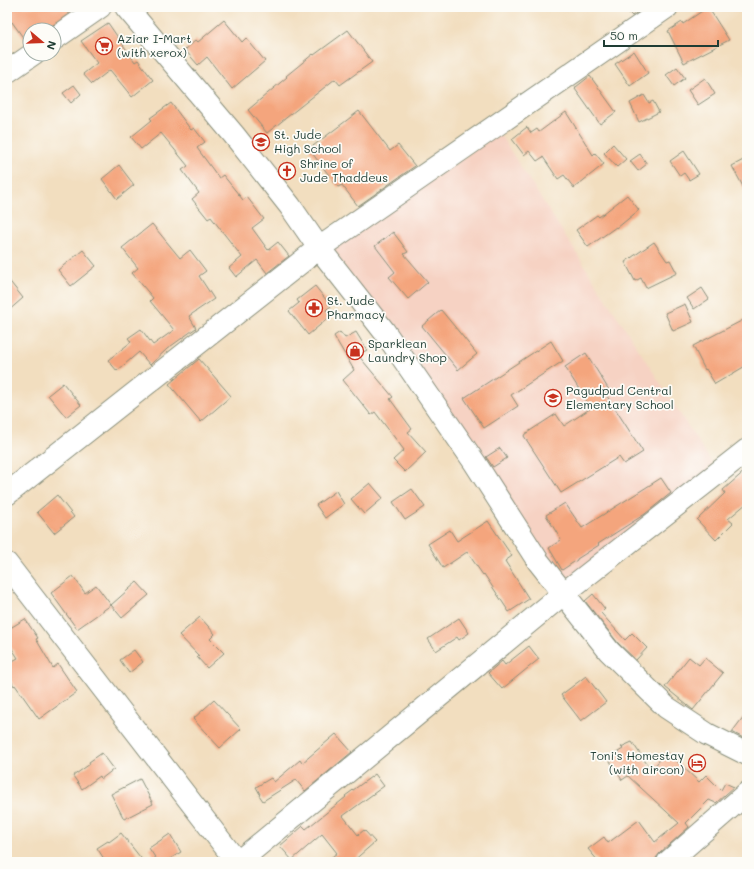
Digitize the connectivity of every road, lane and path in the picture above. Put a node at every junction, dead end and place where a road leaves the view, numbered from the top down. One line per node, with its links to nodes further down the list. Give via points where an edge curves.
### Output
1 (100, 7): 4 (street)
2 (126, 7): 7 (street, via 234,135 290,206)
3 (667, 7): 7 (street)
4 (62, 33)
5 (22, 62): 6 (street)
6 (7, 72)
7 (319, 248): 9 (street); 11 (street, via 384,331 538,561)
8 (747, 450): 11 (street)
9 (7, 494)
10 (7, 564): 14 (street)
11 (564, 594): 12 (street, via 610,651 666,707 707,734); 14 (street)
12 (747, 754)
13 (747, 793): 15 (street)
14 (238, 862)
15 (668, 862)

